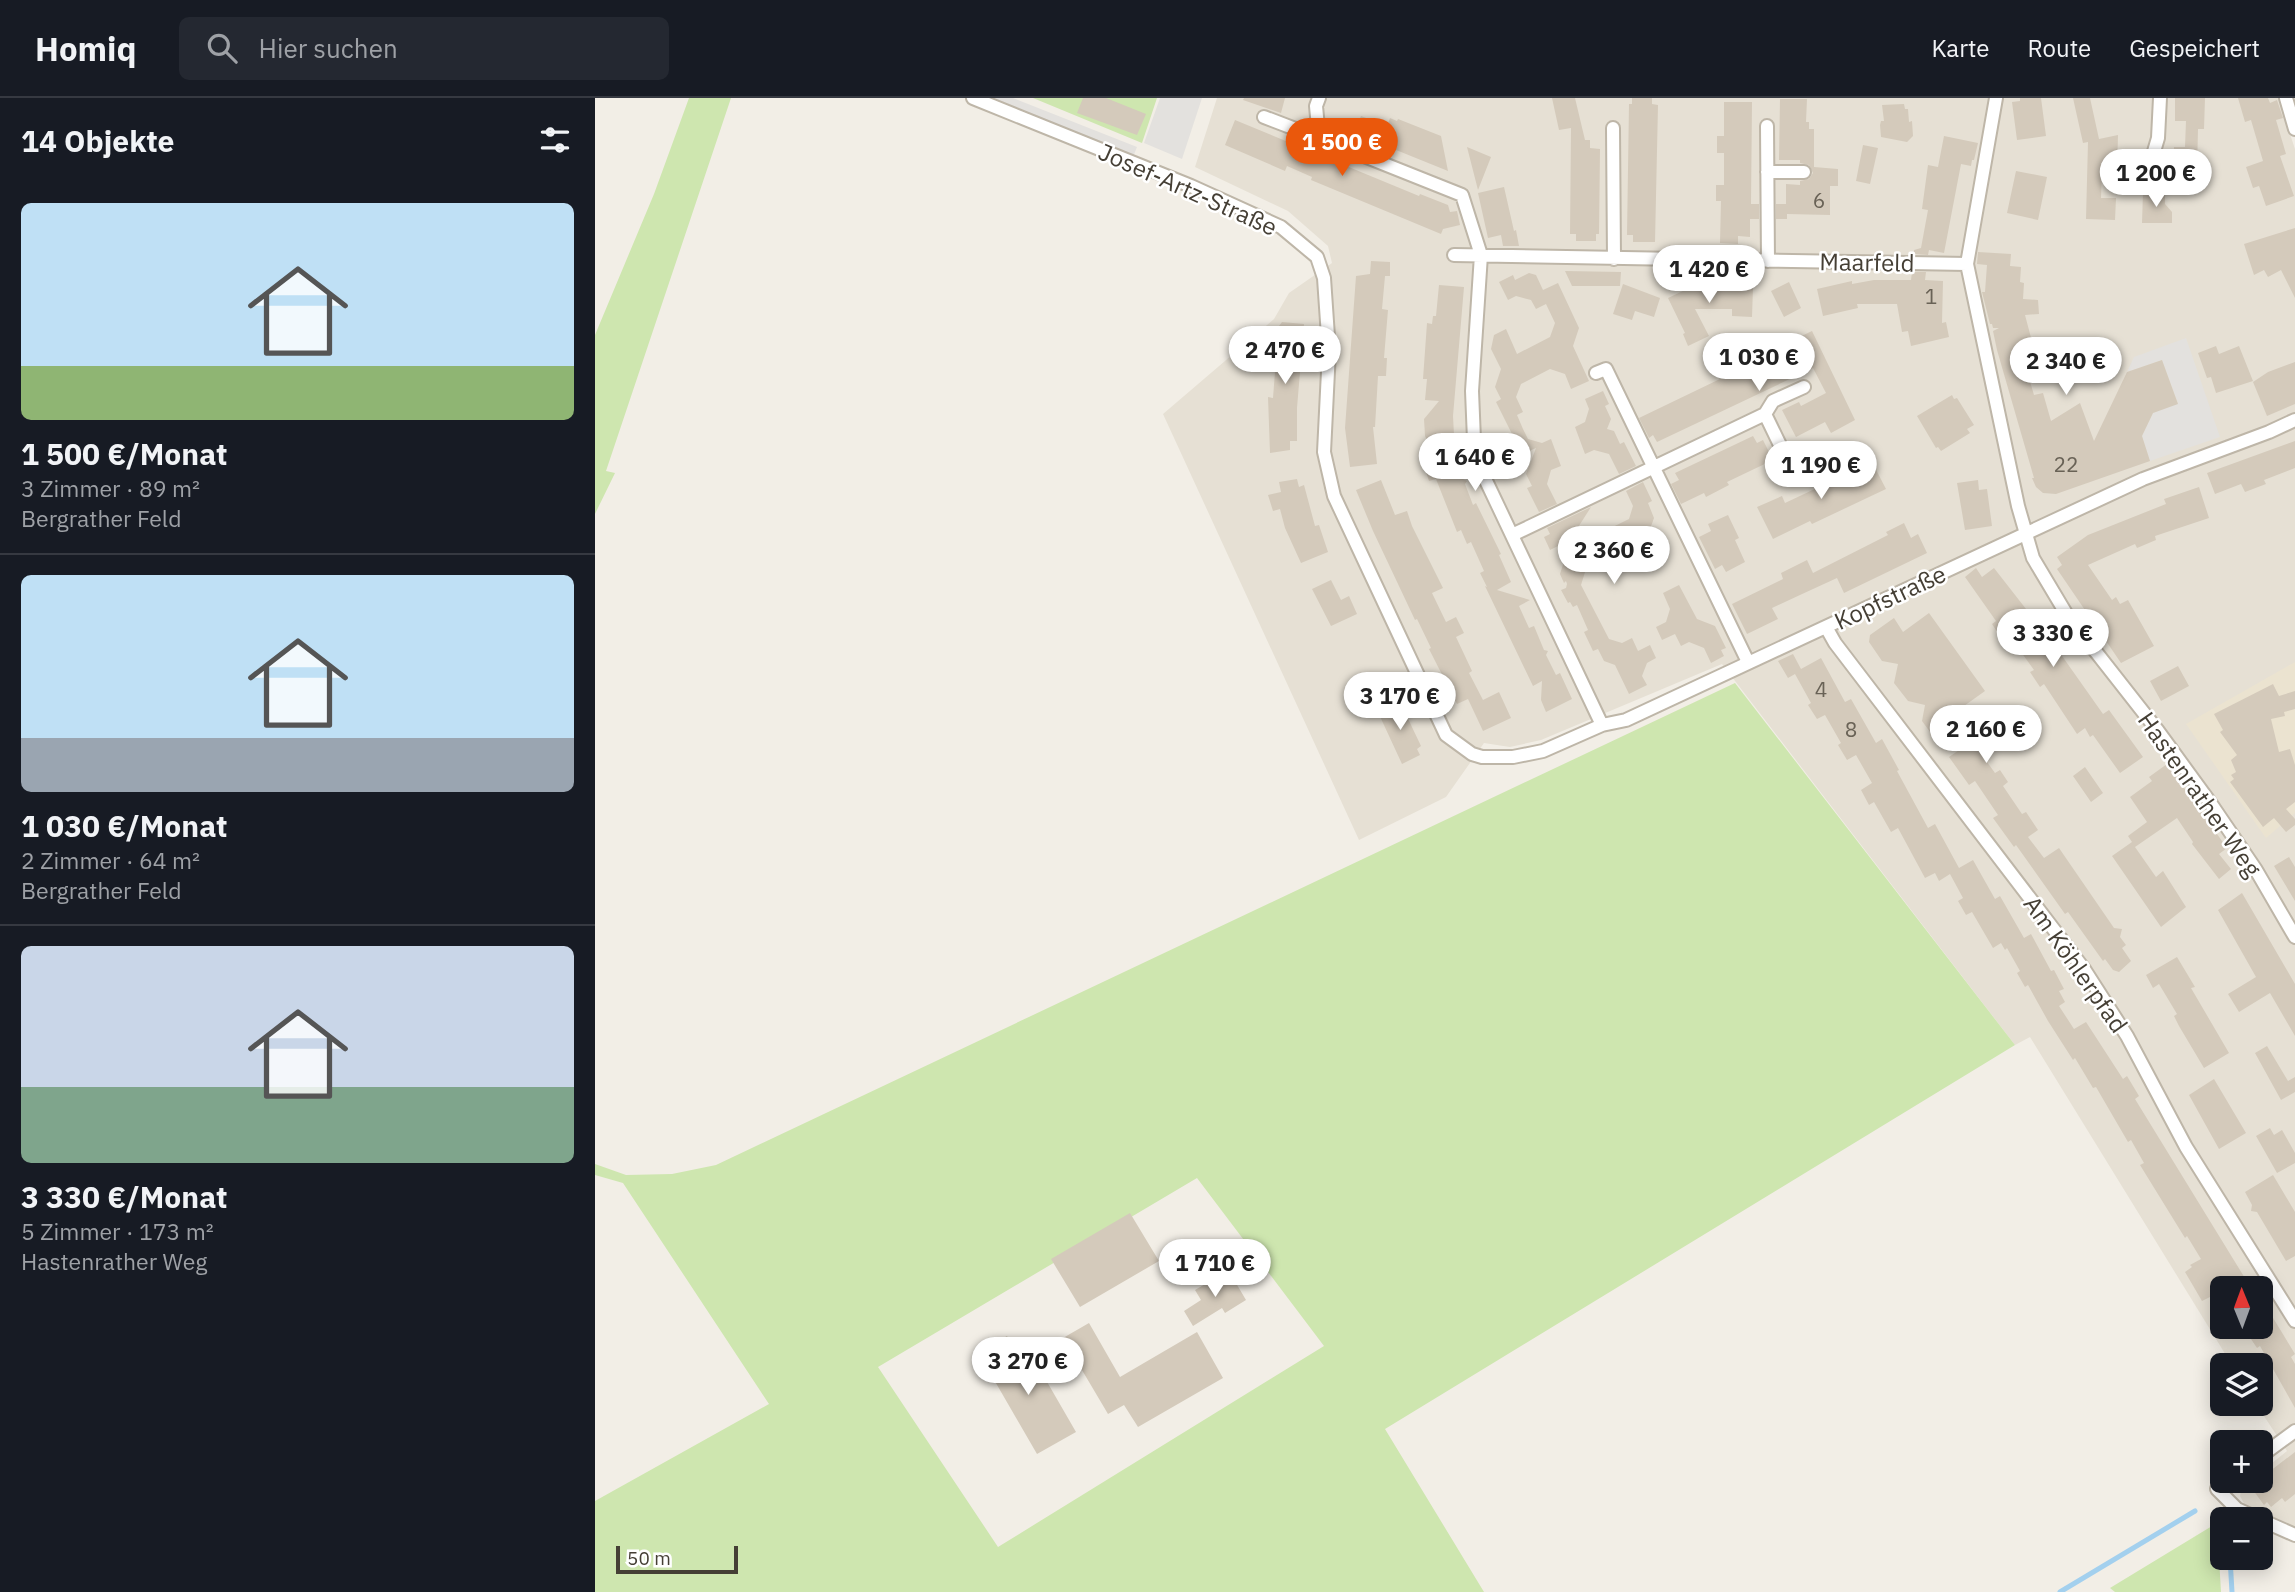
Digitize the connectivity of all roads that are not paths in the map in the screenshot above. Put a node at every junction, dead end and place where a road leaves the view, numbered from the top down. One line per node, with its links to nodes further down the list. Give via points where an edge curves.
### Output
1 (973, 98): 30 (street, Josef-Artz-Straße, via 1281,227 1317,257 1324,278 1329,351 1324,452 1334,496 1446,735)
2 (1319, 98): 10 (street)
3 (1996, 98): 18 (street, Hastenrather Weg)
4 (2160, 98): 13 (street, via 2158,138)
5 (2286, 98): 9 (street)
6 (1264, 117): 10 (street)
7 (1767, 126): 12 (street)
8 (1613, 128): 16 (street)
9 (2295, 129)
10 (1319, 138): 15 (street, via 1462,195)
11 (1804, 172): 12 (street)
12 (1767, 173): 17 (street)
13 (2147, 175)
14 (1454, 255): 15 (street, Maarfeld)
15 (1481, 255): 16 (street, Maarfeld); 26 (street, via 1472,391 1474,440 1480,468)
16 (1614, 259): 17 (street, Maarfeld)
17 (1767, 261): 18 (street, Maarfeld)
18 (1967, 264): 25 (street, Hastenrather Weg)
19 (1596, 373): 24 (street, via 1606,369)
20 (1804, 387): 21 (street, via 1773,401)
21 (1765, 414): 23 (street, via 1796,478); 24 (street)
22 (2295, 420): 25 (street, Kopfstraße, via 2143,479)
23 (1842, 462)
24 (1654, 467): 26 (street); 28 (street)
25 (2026, 534): 27 (street, Kopfstraße); 31 (street, Hastenrather Weg, via 2033,558 2067,615 2209,801)
26 (1511, 535): 29 (street)
27 (1826, 626): 28 (street, Kopfstraße); 32 (street, Am Köhlerpfad, via 2084,969 2127,1036 2186,1147)
28 (1748, 662): 29 (street, Kopfstraße, via 1626,720)
29 (1602, 724): 30 (street, Kopfstraße, via 1543,751)
30 (1482, 757)
31 (2295, 937)
32 (2295, 1321)
33 (2295, 1431): 34 (street)
34 (2273, 1447)
35 (2221, 1493): 36 (street)
36 (2235, 1507)
37 (2273, 1525): 38 (street)
38 (2295, 1535)

